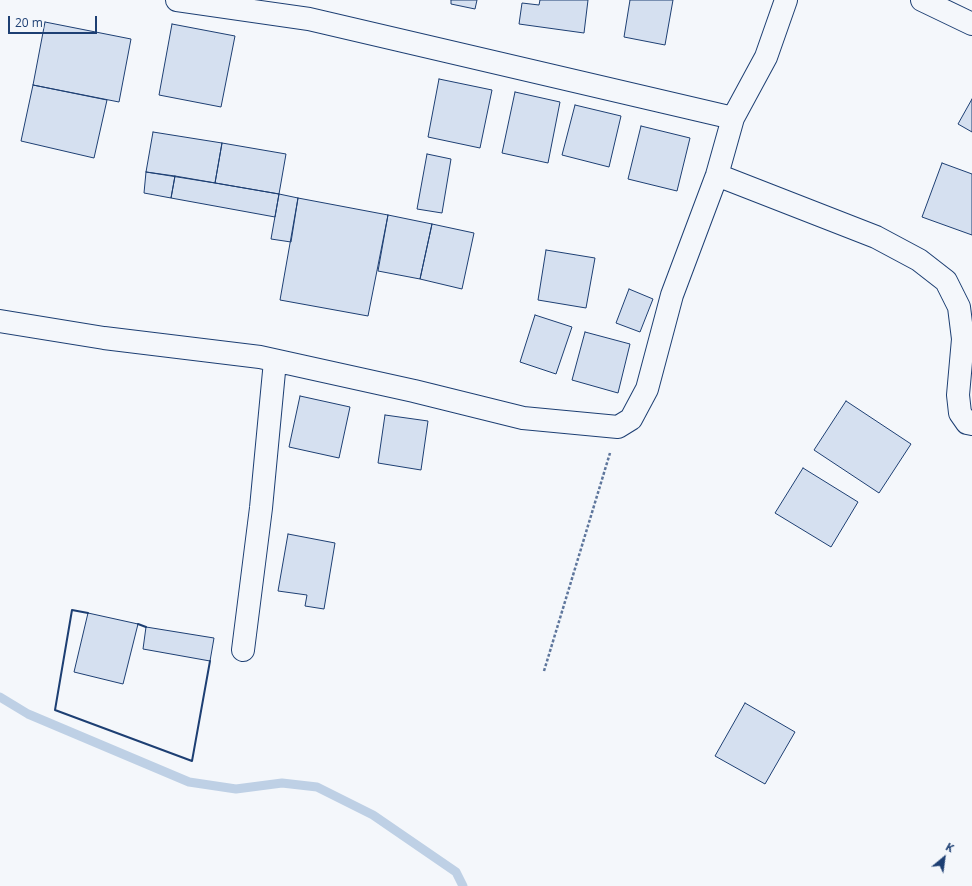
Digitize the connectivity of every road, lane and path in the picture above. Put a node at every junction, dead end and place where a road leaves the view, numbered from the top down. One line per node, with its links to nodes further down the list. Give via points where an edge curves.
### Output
1 (177, 0): 5 (street, via 309,19)
2 (786, 0): 5 (street, via 766,57)
3 (922, 0): 4 (street)
4 (972, 24)
5 (733, 118): 6 (street)
6 (717, 175): 9 (street, via 876,236 919,260 946,281 959,307 964,339 958,395 960,414 967,423); 10 (street, via 672,295 647,389 631,419)
7 (0, 321): 8 (street)
8 (275, 361): 10 (street, via 523,418); 11 (street, via 261,508)
9 (972, 424)
10 (618, 427): 12 (path)
11 (243, 650)
12 (544, 671)

